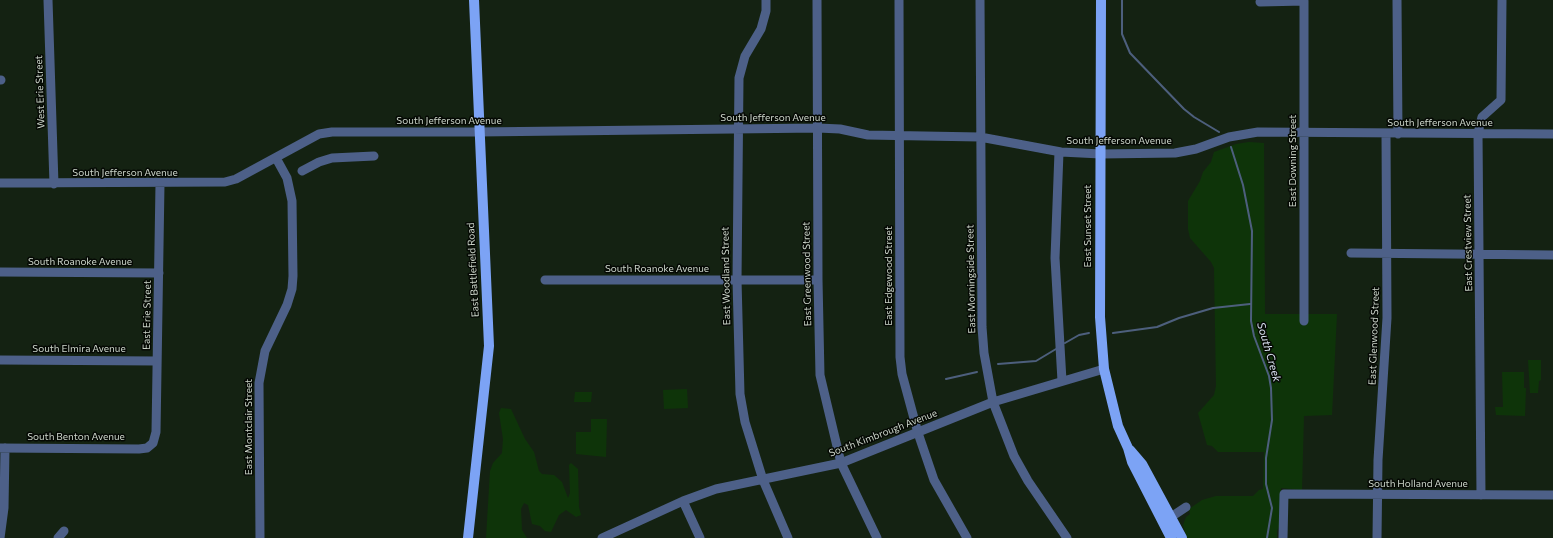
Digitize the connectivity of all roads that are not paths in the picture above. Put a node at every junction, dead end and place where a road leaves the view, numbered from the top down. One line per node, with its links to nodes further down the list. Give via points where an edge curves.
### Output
1 (48, 0): 27 (street, West Erie Street)
2 (474, 0): 13 (main road, East Battlefield Road)
3 (766, 0): 11 (street, East Woodland Street, via 761,29 746,56 739,78)
4 (817, 0): 12 (street, East Greenwood Street)
5 (899, 0): 19 (street, East Edgewood Street)
6 (980, 0): 20 (street, East Morningside Street)
7 (1101, 0): 22 (main road, East Sunset Street)
8 (1397, 0): 17 (street)
9 (1502, 0): 15 (street, East Crestview Street, via 1501,100 1482,117)
10 (1260, 2): 14 (street, East Downing Street, via 1304,1)
11 (737, 128): 12 (street, South Jefferson Avenue); 13 (street, South Jefferson Avenue); 36 (street, East Woodland Street)
12 (818, 128): 19 (street, South Jefferson Avenue, via 840,129 868,135); 37 (street, East Greenwood Street)
13 (478, 132): 24 (street, South Jefferson Avenue, via 332,132 319,134); 60 (main road, East Battlefield Road, via 489,346)
14 (1304, 132): 16 (street, South Jefferson Avenue); 22 (street, South Jefferson Avenue, via 1249,133 1174,153); 38 (street, East Downing Street)
15 (1478, 133): 17 (street, South Jefferson Avenue); 18 (street, South Jefferson Avenue); 31 (street, East Crestview Street)
16 (1386, 134): 17 (street, South Jefferson Avenue); 30 (street, East Glenwood Street)
17 (1398, 134)
18 (1553, 134)
19 (899, 136): 20 (street, South Jefferson Avenue); 44 (street, East Edgewood Street, via 900,356 902,374)
20 (980, 137): 21 (street, South Jefferson Avenue); 43 (street, East Morningside Street, via 982,327)
21 (1058, 152): 22 (street, South Jefferson Avenue); 42 (street, via 1055,258)
22 (1101, 154): 41 (main road, East Sunset Street, via 1100,317)
23 (374, 156): 25 (street, via 332,158)
24 (276, 158): 28 (street, South Jefferson Avenue, via 225,182); 59 (street, East Montclair Street, via 287,178 292,201 294,276 287,305 265,351 259,384)
25 (302, 171)
26 (0, 183): 27 (street, South Jefferson Avenue)
27 (54, 184): 28 (street, South Jefferson Avenue)
28 (160, 184): 34 (street, East Erie Street)
29 (1351, 254): 30 (street)
30 (1387, 254): 31 (street); 50 (street, East Glenwood Street, via 1387,318)
31 (1480, 255): 32 (street); 51 (street, East Crestview Street)
32 (1553, 255)
33 (0, 272): 34 (street, South Roanoke Avenue)
34 (159, 273): 40 (street, East Erie Street)
35 (545, 280): 36 (street, South Roanoke Avenue)
36 (737, 280): 37 (street, South Roanoke Avenue); 49 (street, East Woodland Street, via 740,394 745,422)
37 (818, 280): 48 (street, East Greenwood Street, via 820,374)
38 (1304, 321)
39 (0, 360): 40 (street, South Elmira Avenue)
40 (157, 361): 45 (street, East Erie Street, via 156,432)
41 (1104, 369): 42 (street, South Kimbrough Avenue); 47 (main road, East Sunset Street, via 1118,426)
42 (1062, 381): 43 (street, South Kimbrough Avenue)
43 (993, 402): 44 (street, South Kimbrough Avenue); 65 (street, East Morningside Street, via 1014,456)
44 (918, 433): 48 (street, South Kimbrough Avenue); 64 (street, East Edgewood Street, via 934,480)
45 (151, 445): 46 (street, South Benton Avenue, via 139,449)
46 (2, 448): 58 (street, via 4,508)
47 (1128, 448): 55 (main road, East Sunset Street, via 1142,464); 56 (main road, East Sunset Street, via 1132,462)
48 (841, 463): 49 (street, South Kimbrough Avenue); 63 (street, East Greenwood Street)
49 (763, 480): 53 (street, South Kimbrough Avenue, via 716,489); 62 (street, East Woodland Street)
50 (1377, 495): 51 (street, South Holland Avenue); 68 (street, South Holland Avenue, via 1284,494); 69 (street, East Glenwood Street)
51 (1481, 495): 52 (street, South Holland Avenue)
52 (1553, 495)
53 (684, 501): 57 (street, South Kimbrough Avenue); 61 (street)
54 (1186, 507): 55 (street)
55 (1172, 517): 56 (street); 67 (main road, East Sunset Street)
56 (1162, 523): 66 (main road, East Sunset Street)
57 (607, 537)
58 (0, 538)
59 (260, 538)
60 (468, 538)
61 (700, 538)
62 (788, 538)
63 (877, 538)
64 (967, 538)
65 (1067, 538)
66 (1171, 538)
67 (1182, 538)
68 (1283, 538)
69 (1377, 538)

